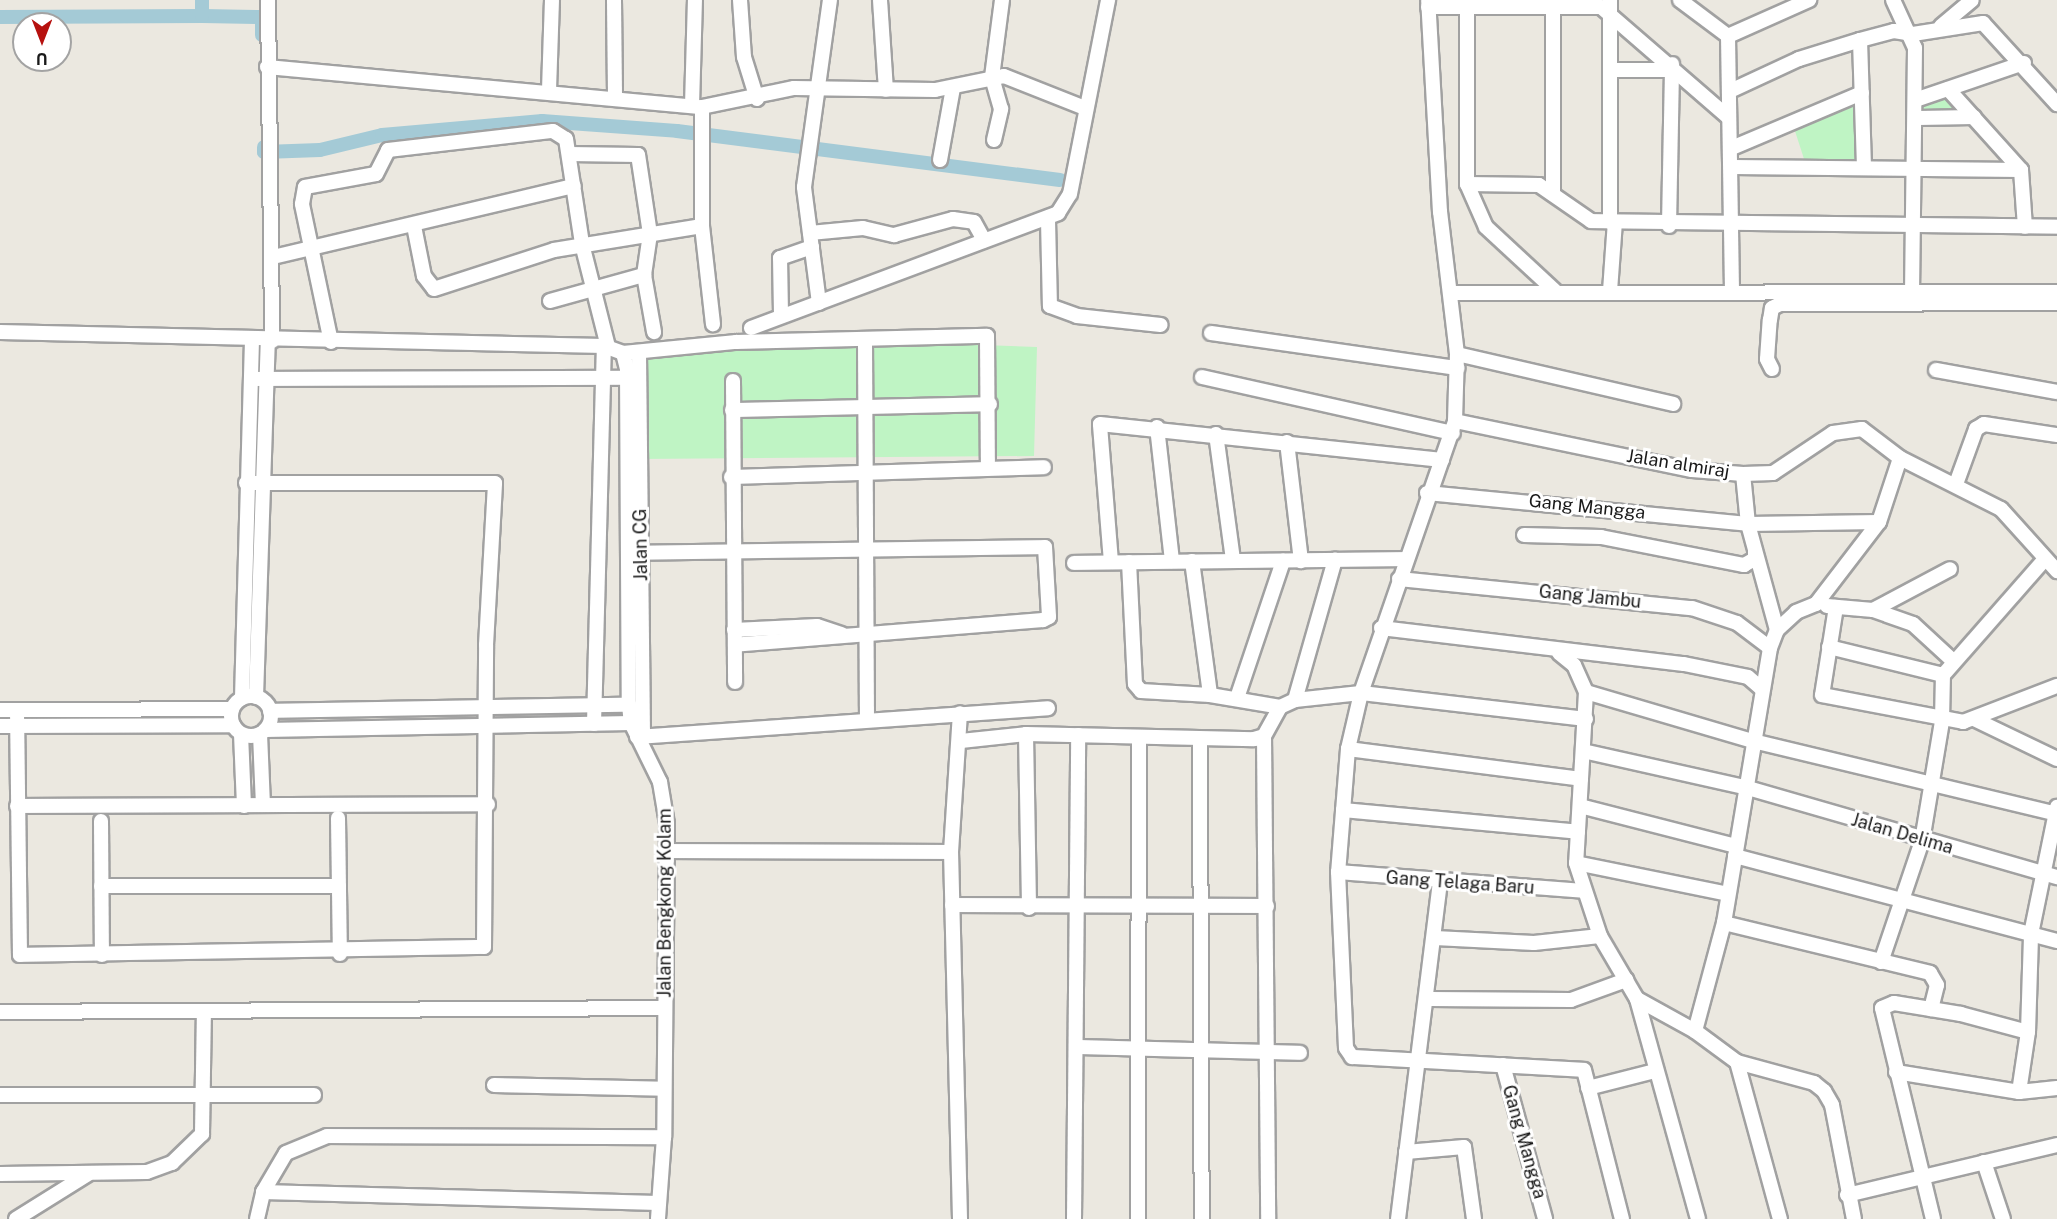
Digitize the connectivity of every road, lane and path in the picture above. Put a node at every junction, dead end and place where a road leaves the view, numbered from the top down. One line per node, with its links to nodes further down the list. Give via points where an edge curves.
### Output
1 (268, 0): 24 (street)
2 (552, 0): 30 (street)
3 (614, 0): 35 (street)
4 (695, 0): 39 (street)
5 (740, 0): 36 (street, via 744,57)
6 (830, 0): 32 (street)
7 (880, 0): 31 (street)
8 (1002, 0): 27 (street)
9 (1108, 0): 40 (street)
10 (1610, 0): 18 (street)
11 (1681, 0): 21 (street)
12 (1809, 0): 21 (street)
13 (1893, 0): 20 (street)
14 (1972, 0): 19 (street)
15 (1428, 3): 17 (street); 77 (street, via 1440,212)
16 (1544, 6): 17 (street); 18 (street, via 1601,7); 54 (street)
17 (1467, 8): 52 (street)
18 (1610, 18): 25 (street); 26 (street)
19 (1941, 27): 20 (street); 23 (street, via 1983,23)
20 (1913, 34): 22 (street, via 1894,31); 37 (street)
21 (1728, 36): 33 (street)
22 (1860, 40): 33 (street, via 1799,59); 34 (street)
23 (2024, 63): 29 (street); 38 (street)
24 (267, 67): 30 (street); 69 (street)
25 (1672, 67): 26 (street); 42 (street); 59 (street)
26 (1611, 70): 56 (street)
27 (992, 77): 28 (street); 40 (street, via 1016,79); 44 (street, via 1001,109)
28 (952, 88): 31 (street); 47 (street)
29 (1948, 89): 37 (street); 41 (street)
30 (549, 90): 35 (street)
31 (886, 90): 32 (street)
32 (818, 91): 36 (street, via 794,88); 65 (street, via 804,187)
33 (1730, 91): 42 (street)
34 (1862, 93): 45 (street); 48 (street)
35 (615, 97): 39 (street)
36 (757, 99): 39 (street)
37 (1918, 99): 43 (street)
38 (2057, 104)
39 (697, 106): 58 (street, via 704,138)
40 (1085, 108): 55 (street, via 1070,194)
41 (1974, 117): 43 (street); 51 (street)
42 (1729, 118): 45 (street)
43 (1918, 118): 49 (street)
44 (994, 140)
45 (1734, 147): 50 (street)
46 (569, 154): 53 (street); 64 (street, via 638,155); 68 (street, via 562,131 554,130 438,140 384,152 376,174 305,187 302,204)
47 (940, 160)
48 (1864, 165): 49 (street); 50 (street)
49 (1917, 165): 51 (street); 60 (street)
50 (1733, 167): 61 (street)
51 (2021, 170): 62 (street)
52 (1467, 184): 54 (street, via 1530,183); 72 (street, via 1486,227)
53 (574, 186): 57 (street); 67 (street)
54 (1553, 194): 56 (street, via 1579,217)
55 (1048, 220): 66 (street); 83 (street, via 1050,306 1077,316)
56 (1612, 222): 59 (street); 73 (street)
57 (414, 226): 67 (street, via 424,276 434,289); 68 (street)
58 (702, 226): 64 (street); 82 (street)
59 (1670, 226): 61 (street)
60 (1917, 226): 61 (street); 62 (street); 75 (street)
61 (1733, 227): 74 (street)
62 (2025, 227): 63 (street)
63 (2057, 227)
64 (650, 234): 67 (street); 70 (street)
65 (811, 240): 66 (street, via 863,228 894,235 952,219 974,222); 79 (street); 81 (street, via 780,258)
66 (984, 240): 79 (street)
67 (582, 244): 71 (street)
68 (311, 249): 69 (street); 90 (street)
69 (273, 257): 89 (street)
70 (645, 275): 71 (street); 86 (street)
71 (591, 288): 78 (street); 92 (street)
72 (1555, 291): 73 (street); 77 (street)
73 (1610, 291): 74 (street)
74 (1732, 291): 75 (street)
75 (1912, 291): 76 (street)
76 (2057, 292)
77 (1451, 293): 95 (street)
78 (550, 301)
79 (819, 303): 81 (street)
80 (2057, 303): 96 (street, via 1780,304 1772,308 1770,320 1767,359)
81 (781, 314): 84 (street)
82 (713, 324)
83 (1161, 325)
84 (751, 328)
85 (0, 332): 88 (street)
86 (654, 332)
87 (1211, 333): 95 (street)
88 (252, 340): 89 (street); 101 (street)
89 (270, 341): 90 (street); 102 (street)
90 (331, 342): 92 (street)
91 (865, 342): 94 (street, via 736,342); 105 (street, via 989,336); 107 (street)
92 (606, 346): 93 (street); 99 (street)
93 (623, 353): 94 (street); 100 (street, Jalan Bengkong Kolam)
94 (639, 354): 131 (street, Jalan CG)
95 (1457, 361): 106 (street); 109 (street)
96 (1772, 369)
97 (1936, 370): 104 (street)
98 (1202, 377): 109 (street, Jalan almiraj)
99 (604, 378): 100 (street); 102 (street); 170 (street)
100 (627, 378): 131 (street, Jalan Bengkong Kolam)
101 (253, 379): 102 (street); 121 (street)
102 (269, 379): 122 (street)
103 (733, 381): 108 (street)
104 (2057, 392)
105 (990, 404): 107 (street); 117 (street)
106 (1673, 404)
107 (865, 406): 108 (street); 118 (street)
108 (732, 410): 120 (street)
109 (1454, 427): 115 (street); 119 (street, Jalan almiraj, via 1692,470)
110 (1156, 428): 111 (street); 136 (street); 140 (street, via 1099,427)
111 (1216, 434): 113 (street); 133 (street)
112 (2057, 435): 123 (street, via 1984,424 1976,429)
113 (1287, 442): 115 (street); 139 (street)
114 (1900, 458): 119 (street, Jalan almiraj, via 1875,435 1849,430 1826,438 1773,473); 123 (street, Jalan almiraj); 125 (street)
115 (1442, 460): 124 (street)
116 (1044, 467): 117 (street)
117 (988, 468): 118 (street)
118 (868, 470): 120 (street); 129 (street)
119 (1743, 474): 126 (street)
120 (731, 477): 128 (street)
121 (246, 483): 122 (street); 168 (street)
122 (261, 483): 168 (street); 171 (street, via 495,483)
123 (1956, 484): 135 (street, Jalan almiraj, via 2001,509)
124 (1427, 494): 126 (street, Gang Mangga); 132 (street)
125 (1879, 522): 126 (street, Gang Mangga); 146 (street)
126 (1748, 524): 130 (street)
127 (1524, 535): 130 (street, via 1601,537 1744,565 1755,559)
128 (733, 550): 129 (street); 131 (street); 150 (street)
129 (865, 551): 152 (street); 152 (street, via 1045,547 1049,617)
130 (1755, 551): 151 (street)
131 (635, 553): 169 (street, Jalan Bengkong Kolam); 192 (street, Jalan CG)
132 (1404, 559): 134 (street); 145 (street)
133 (1233, 560): 137 (street); 138 (street)
134 (1335, 560): 139 (street); 167 (street)
135 (2045, 560): 144 (street, Jalan almiraj); 158 (street)
136 (1172, 561): 137 (street); 141 (street)
137 (1192, 561): 165 (street)
138 (1283, 561): 139 (street); 166 (street)
139 (1301, 561)
140 (1111, 562): 141 (street); 142 (street)
141 (1129, 562): 165 (street, via 1135,684 1149,694)
142 (1074, 563)
143 (1950, 569): 148 (street)
144 (2057, 571)
145 (1399, 579): 149 (street); 156 (street, Gang Jambu, via 1692,608 1737,623)
146 (1816, 604): 147 (street); 151 (street, via 1796,612)
147 (1836, 607): 148 (street); 155 (street)
148 (1874, 610): 158 (street, via 1913,624)
149 (1381, 628): 157 (street); 164 (street)
150 (734, 630): 153 (street, via 817,626); 154 (street)
151 (1777, 630): 156 (street)
152 (864, 632): 153 (street); 178 (street)
153 (844, 634): 154 (street)
154 (735, 645): 160 (street)
155 (1829, 647): 159 (street); 181 (street, via 1822,695)
156 (1770, 648): 162 (street)
157 (1559, 653): 162 (street, via 1684,664 1748,677); 163 (street, via 1574,665)
158 (1952, 660): 159 (street)
159 (1943, 675): 181 (street)
160 (735, 682)
161 (2057, 686): 180 (street)
162 (1762, 689): 196 (street)
163 (1587, 692): 179 (street); 196 (street)
164 (1361, 693): 167 (street); 179 (street); 197 (street)
165 (1210, 695): 166 (street)
166 (1237, 698): 172 (street)
167 (1295, 700): 172 (street)
168 (243, 701): 175 (street); 176 (street); 187 (street)
169 (629, 705): 170 (street); 182 (street, Jalan Bengkong Kolam)
170 (594, 706): 171 (street); 183 (street)
171 (487, 707): 176 (street); 186 (street)
172 (1280, 707): 191 (street)
173 (1048, 708): 177 (street)
174 (0, 710): 175 (street)
175 (17, 710): 185 (street)
176 (270, 711): 188 (street)
177 (960, 713): 178 (street); 195 (street)
178 (867, 719): 192 (street)
179 (1586, 719): 198 (street)
180 (1974, 719): 181 (street); 199 (street)
181 (1942, 722): 201 (street)
182 (631, 723): 183 (street); 192 (street, Jalan Bengkong Kolam)
183 (594, 724): 186 (street)
184 (0, 726): 185 (street)
185 (17, 726): 187 (street); 205 (street)
186 (487, 726): 188 (street); 203 (street)
187 (237, 729): 188 (street); 206 (street)
188 (263, 732): 204 (street)
189 (1026, 734): 190 (street); 195 (street); 229 (street)
190 (1078, 735): 193 (street); 231 (street)
191 (1264, 736): 194 (street); 228 (street)
192 (640, 737): 214 (street, Jalan Bengkong Kolam, via 660,782)
193 (1139, 739): 194 (street); 230 (street)
194 (1200, 740): 227 (street)
195 (961, 741): 216 (street)
196 (1754, 741): 201 (street); 202 (street)
197 (1348, 749): 200 (street); 208 (street)
198 (1583, 751): 200 (street); 202 (street, Jalan Delima)
199 (2057, 759)
200 (1581, 779): 207 (street)
201 (1929, 781): 209 (street); 213 (street)
202 (1748, 788): 213 (street, Jalan Delima); 215 (street)
203 (488, 804): 204 (street); 237 (street, via 484,947)
204 (263, 805): 206 (street)
205 (17, 806): 206 (street); 238 (street, via 17,952)
206 (244, 806)
207 (1580, 806): 212 (street); 215 (street)
208 (1343, 810): 212 (street); 218 (street)
209 (2056, 812): 219 (street)
210 (338, 818): 222 (street)
211 (101, 821): 221 (street)
212 (1578, 832): 217 (street)
213 (1922, 841): 219 (street, Jalan Delima); 225 (street)
214 (666, 851): 216 (street); 243 (street, Jalan Bengkong Kolam)
215 (1736, 851): 224 (street); 225 (street)
216 (951, 852): 226 (street)
217 (1576, 863): 223 (street); 224 (street)
218 (1338, 872): 220 (street, Gang Telaga Baru); 254 (street, via 1347,1054)
219 (2050, 875): 233 (street)
220 (1440, 884): 223 (street, Gang Telaga Baru); 235 (street)
221 (101, 886): 222 (street); 238 (street)
222 (339, 886): 237 (street)
223 (1583, 891): 234 (street)
224 (1728, 894): 232 (street)
225 (1901, 899): 233 (street); 239 (street)
226 (952, 906): 229 (street); 280 (street)
227 (1200, 906): 228 (street); 230 (street); 251 (street)
228 (1267, 906): 252 (street)
229 (1029, 908): 231 (street)
230 (1141, 909): 231 (street); 250 (street)
231 (1076, 910): 249 (street)
232 (1724, 923): 239 (street); 247 (street)
233 (2031, 934): 236 (street); 248 (street)
234 (1600, 936): 235 (street, via 1534,943); 240 (street)
235 (1435, 938): 241 (street)
236 (2057, 941)
237 (340, 954): 238 (street)
238 (102, 955)
239 (1881, 962): 244 (street, via 1935,977)
240 (1626, 980): 241 (street, via 1571,1000); 242 (street)
241 (1430, 999): 254 (street)
242 (1637, 999): 247 (street); 257 (street)
243 (665, 1008): 245 (street); 262 (street, Jalan Bengkong Kolam)
244 (1931, 1009): 248 (street); 258 (street, via 1894,1003 1882,1008)
245 (204, 1011): 246 (street); 265 (street)
246 (0, 1012)
247 (1695, 1031): 255 (street)
248 (2028, 1032): 263 (street)
249 (1076, 1047): 250 (street); 281 (street)
250 (1137, 1047): 251 (street); 282 (street)
251 (1201, 1048): 252 (street); 283 (street)
252 (1269, 1050): 253 (street); 284 (street)
253 (1300, 1053)
254 (1421, 1060): 256 (street); 269 (street)
255 (1737, 1062): 275 (street, via 1814,1083 1824,1091 1832,1105); 290 (street)
256 (1503, 1065): 260 (street, via 1584,1070); 287 (street, Gang Mangga)
257 (1655, 1071): 260 (street); 289 (street)
258 (1896, 1072): 263 (street); 273 (street)
259 (494, 1085): 262 (street)
260 (1588, 1088): 288 (street)
261 (2057, 1088): 263 (street)
262 (664, 1089): 267 (street, Jalan Bengkong Kolam)
263 (2019, 1092)
264 (0, 1095): 265 (street)
265 (204, 1095): 266 (street); 271 (street, via 200,1139 172,1163 157,1171)
266 (314, 1095)
267 (664, 1137): 274 (street, via 327,1136 286,1153); 276 (street, Jalan Bengkong Kolam)
268 (2057, 1145): 270 (street)
269 (1406, 1152): 285 (street); 286 (street, via 1464,1147)
270 (1984, 1162): 273 (street); 293 (street)
271 (89, 1173): 272 (street); 277 (street)
272 (0, 1174)
273 (1920, 1174): 275 (street); 292 (street)
274 (263, 1192): 276 (street); 278 (street)
275 (1847, 1195): 291 (street)
276 (658, 1203): 279 (street, Jalan Bengkong Kolam)
277 (16, 1219)
278 (257, 1219)
279 (658, 1219)
280 (960, 1219)
281 (1074, 1219)
282 (1138, 1219)
283 (1202, 1219)
284 (1268, 1219)
285 (1398, 1219)
286 (1474, 1219)
287 (1545, 1219)
288 (1622, 1219)
289 (1698, 1219)
290 (1780, 1219)
291 (1854, 1219)
292 (1933, 1219)
293 (2002, 1219)

